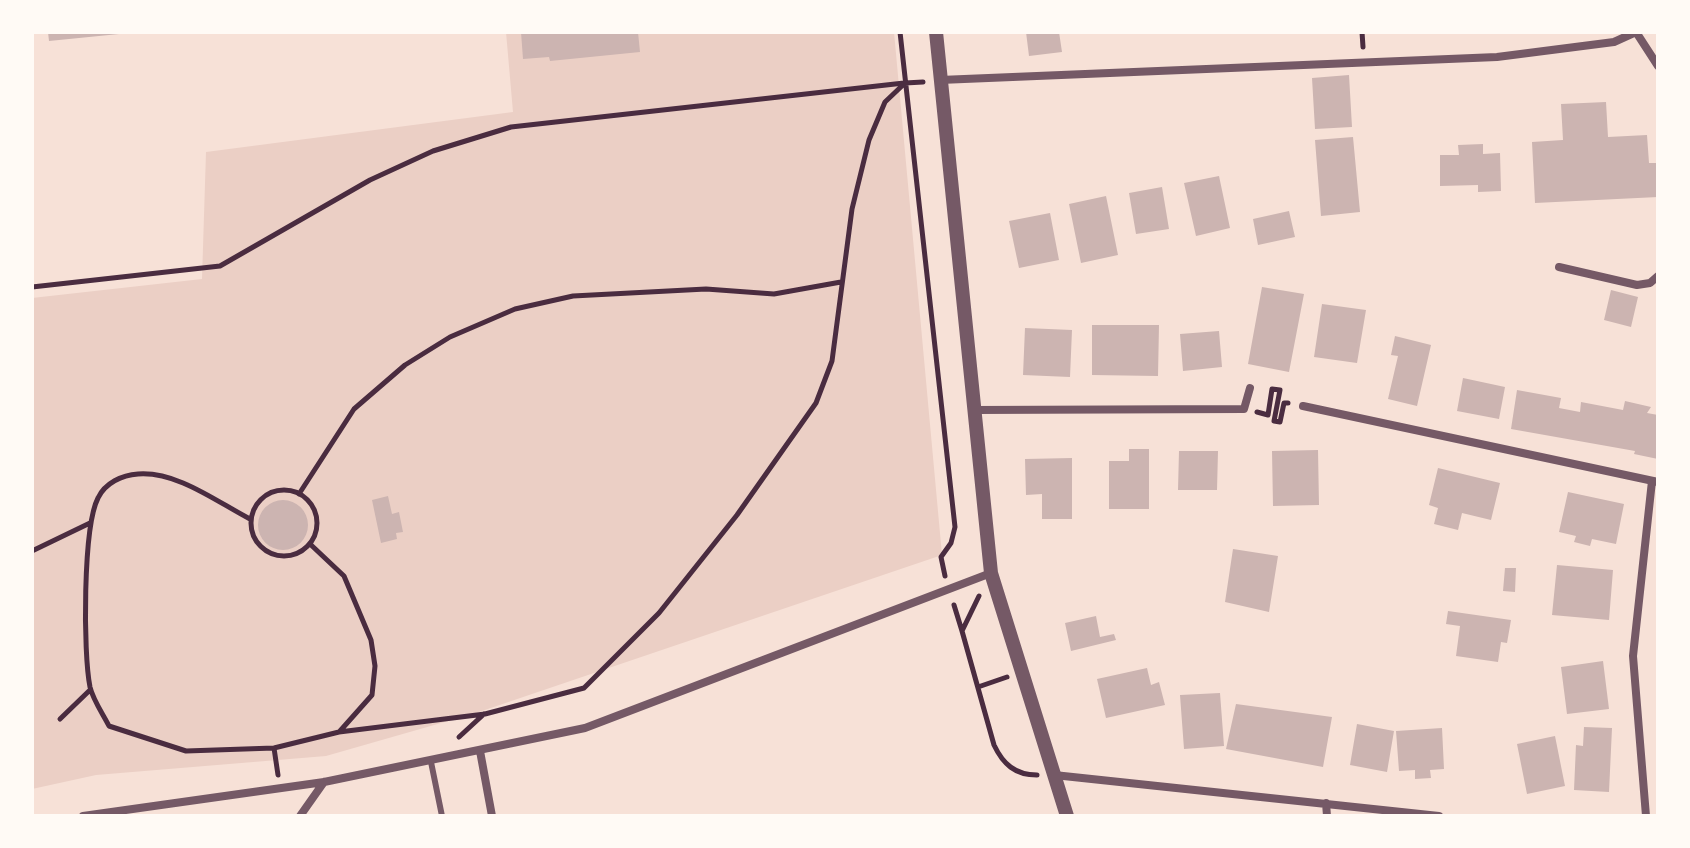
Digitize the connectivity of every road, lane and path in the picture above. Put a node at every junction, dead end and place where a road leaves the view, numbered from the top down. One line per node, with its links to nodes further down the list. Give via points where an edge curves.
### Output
1 (900, 32): 6 (path)
2 (936, 32): 5 (street)
3 (1636, 32): 4 (street); 5 (street, via 1614,42 1497,57)
4 (1658, 66)
5 (940, 80): 6 (path); 13 (street)
6 (905, 83): 9 (path, via 885,102 869,140); 10 (path, via 511,127 433,151 370,180 220,266); 23 (path, via 955,527 941,557)
7 (1559, 267): 8 (street, via 1637,285)
8 (1658, 276)
9 (841, 282): 17 (path, via 774,294 706,289 573,296 515,309 450,337 405,365 354,409); 29 (path, via 832,361 816,403 659,613 584,688 485,714)
10 (32, 287)
11 (1250, 388): 13 (street, via 1244,409)
12 (1303, 406): 16 (street)
13 (974, 410): 22 (street)
14 (1268, 415): 15 (path, via 1272,389 1280,390)
15 (1274, 421)
16 (1655, 481): 43 (street, via 1633,656)
17 (299, 494): 18 (path, via 268,493); 20 (path, via 315,511 316,534)
18 (250, 519): 19 (path, via 191,487 159,475 137,474 113,480 98,498); 20 (path, via 259,546 270,554 284,557)
19 (91, 523): 21 (path); 27 (path)
20 (310, 544): 29 (path, via 344,576 371,640 372,695)
21 (32, 551)
22 (991, 573): 23 (street); 24 (path); 25 (street)
23 (948, 588): 24 (path); 30 (street, via 631,713)
24 (962, 631): 26 (path)
25 (1021, 673): 26 (path); 32 (street)
26 (978, 687): 32 (path, via 1002,762 1024,775)
27 (90, 690): 28 (path); 29 (path, via 109,726 186,751 274,748)
28 (60, 719)
29 (339, 732)
30 (480, 751): 31 (street); 39 (street)
31 (431, 762): 33 (street); 38 (lane)
32 (1054, 775): 34 (street); 40 (street)
33 (324, 782): 35 (street); 37 (street)
34 (1326, 803): 41 (street); 42 (street)
35 (106, 814): 36 (street)
36 (83, 816)
37 (300, 816)
38 (442, 816)
39 (492, 816)
40 (1067, 816)
41 (1327, 816)
42 (1439, 816)
43 (1646, 816)

